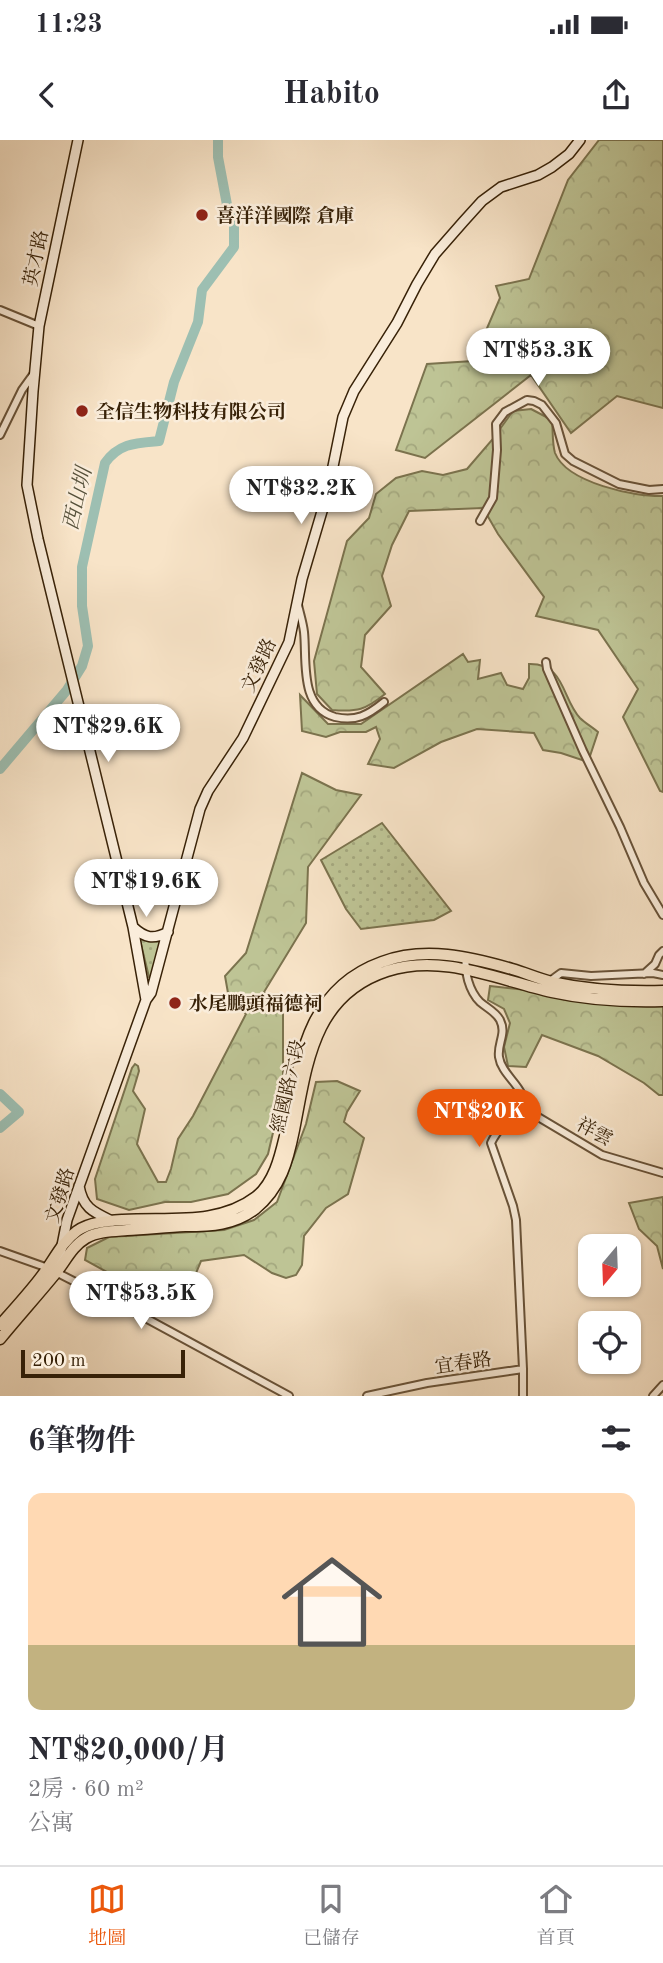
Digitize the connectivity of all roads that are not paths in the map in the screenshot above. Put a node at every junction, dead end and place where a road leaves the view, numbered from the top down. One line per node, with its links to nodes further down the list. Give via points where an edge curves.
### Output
1 (78, 140): 4 (street, 英才路)
2 (580, 140): 9 (street, 文發路, via 552,167 501,187 482,201 435,254 347,405)
3 (0, 310): 4 (street)
4 (39, 326): 5 (street, 英才路)
5 (35, 372): 6 (street); 13 (street, 英才路, via 28,498)
6 (0, 435)
7 (663, 489): 8 (street, via 649,491 619,484 573,461 565,454 556,423 542,405 527,400 505,412 496,424 493,498)
8 (481, 521)
9 (297, 600): 11 (street, via 308,690 315,704 327,715 357,719); 14 (street, 文發路, via 289,642 243,738 200,809)
10 (546, 662): 12 (street, via 644,883)
11 (384, 702)
12 (663, 915)
13 (133, 927): 14 (street, via 153,938); 22 (street)
14 (168, 932): 22 (street, 文發路)
15 (663, 951): 18 (street)
16 (467, 957): 17 (street); 20 (main road, 經國路六段, via 513,969); 28 (main road, 經國路六段, via 405,955 366,968 336,990 303,1046 276,1170 254,1199)
17 (465, 968): 20 (main road, 經國路六段); 24 (street, via 477,999 500,1020 504,1034 499,1056 522,1093); 28 (main road, 經國路六段, via 398,967 359,983 338,1002 315,1039 288,1159 278,1184 243,1217)
18 (643, 975): 19 (street); 20 (street, via 561,973)
19 (663, 975)
20 (549, 986): 21 (main road, 經國路六段); 23 (main road, 經國路六段, via 583,998)
21 (663, 991)
22 (146, 1000): 26 (street, 文發路)
23 (663, 1001)
24 (518, 1105): 25 (street, 祥雲, via 602,1155); 34 (street, via 491,1143 516,1220)
25 (663, 1172)
26 (79, 1184): 27 (street, via 85,1205); 29 (street, 文發路)
27 (111, 1221): 28 (main road, 經國路六段); 29 (main road, 經國路六段, via 77,1231)
28 (213, 1221): 31 (main road, 經國路六段, via 94,1234)
29 (62, 1245): 31 (main road)
30 (0, 1251): 31 (street)
31 (52, 1270): 32 (main road); 33 (main road); 36 (street)
32 (0, 1325)
33 (0, 1339)
34 (523, 1369): 37 (street, 宜春路); 38 (street)
35 (663, 1385): 39 (street)
36 (289, 1396)
37 (367, 1396)
38 (523, 1396)
39 (653, 1396)

